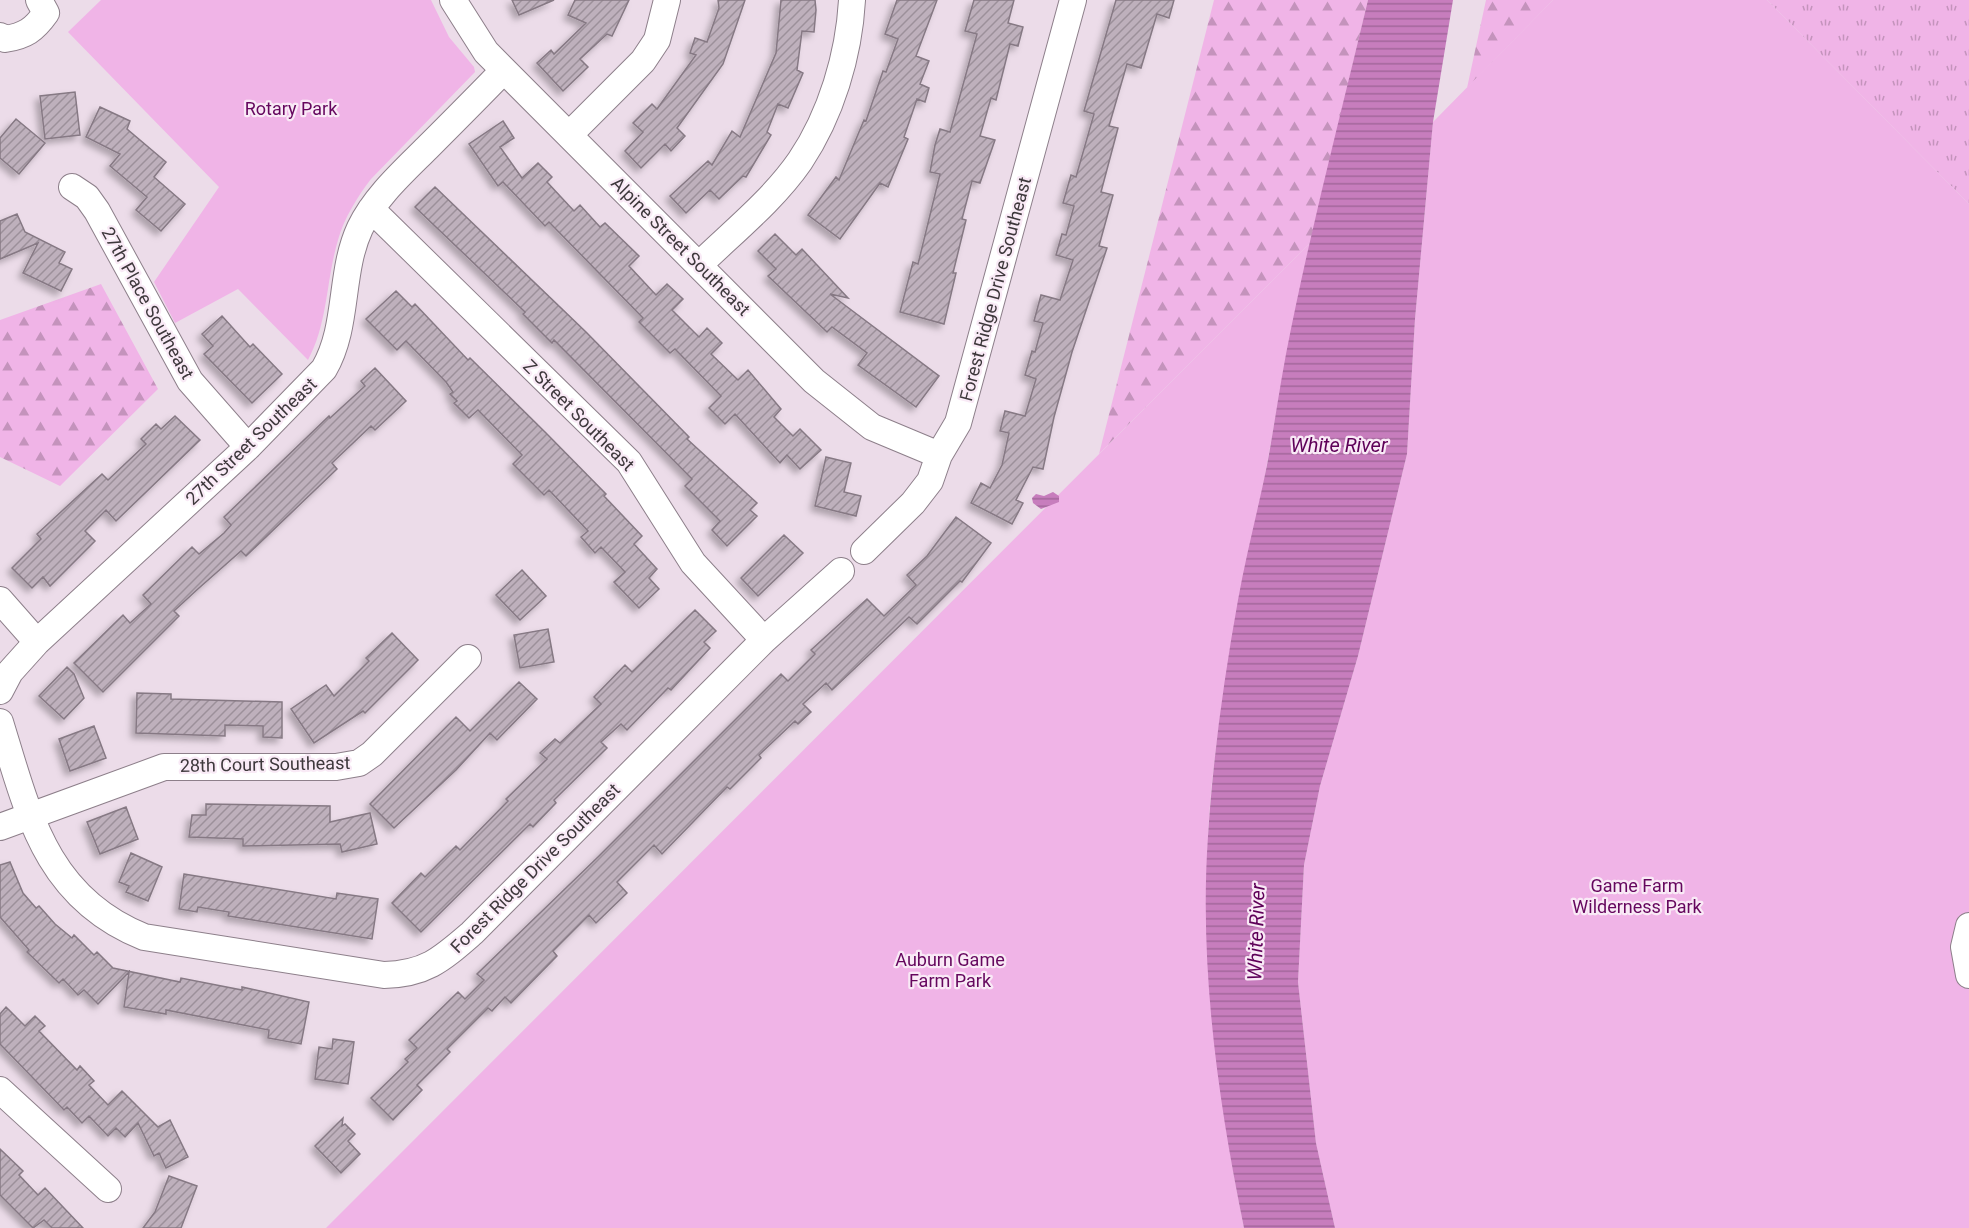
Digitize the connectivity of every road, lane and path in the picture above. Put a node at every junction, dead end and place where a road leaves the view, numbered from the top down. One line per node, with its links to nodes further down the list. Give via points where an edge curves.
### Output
1 (39, 0): 6 (street, via 46,13 37,27 23,37)
2 (453, 0): 7 (street, Alpine Street Southeast, via 486,52)
3 (667, 0): 8 (street, via 657,40 643,61)
4 (852, 0): 11 (street, via 850,31 838,76 822,119 800,160)
5 (1073, 0): 13 (street, Forest Ridge Drive Southeast, via 958,423)
6 (0, 36)
7 (504, 70): 8 (street, Alpine Street Southeast); 10 (street, 27th Street Southeast)
8 (570, 134): 11 (street, Alpine Street Southeast)
9 (72, 187): 12 (street, 27th Place Southeast, via 98,211 190,381)
10 (371, 209): 12 (street, 27th Street Southeast, via 353,249 332,355 307,388); 17 (street, Z Street Southeast, via 629,462 693,563)
11 (700, 264): 13 (street, Alpine Street Southeast, via 814,381 840,402 872,427)
12 (248, 447): 18 (street, 27th Street Southeast)
13 (939, 455): 14 (street, Forest Ridge Drive Southeast, via 930,481 913,503)
14 (864, 551)
15 (840, 571): 17 (street, Forest Ridge Drive Southeast)
16 (0, 600): 18 (street)
17 (764, 640): 22 (street, Forest Ridge Drive Southeast, via 472,933 437,963 411,973 384,975 144,937 100,914 63,877)
18 (37, 642): 20 (street, 27th Street Southeast, via 10,672)
19 (468, 658): 22 (street, 28th Court Southeast, via 359,763 325,767 164,766)
20 (0, 691)
21 (0, 722): 22 (street)
22 (29, 817): 23 (street, 28th Court Southeast)
23 (0, 827)
24 (1969, 926): 25 (street, via 1964,947)
25 (1969, 975)
26 (0, 1090): 27 (street)
27 (108, 1189)

